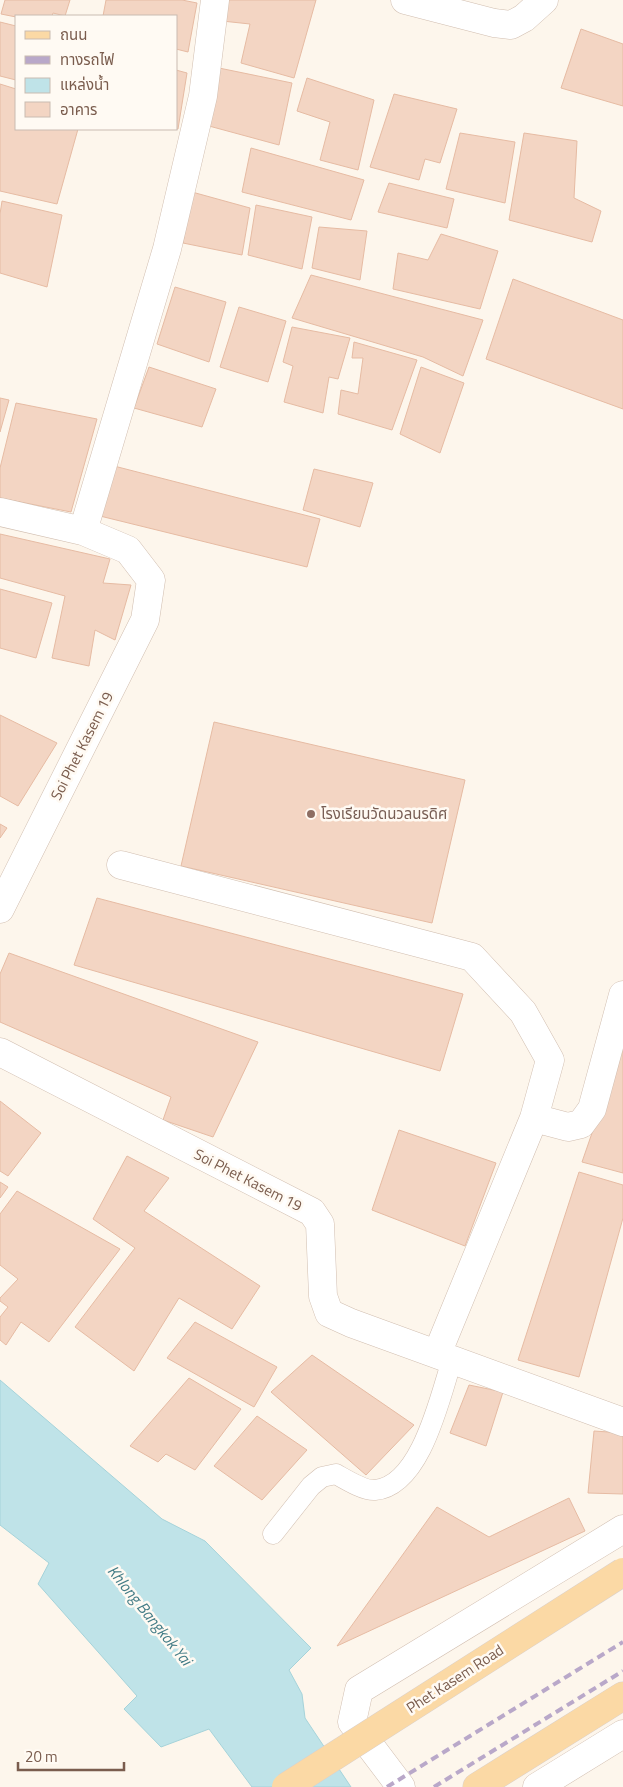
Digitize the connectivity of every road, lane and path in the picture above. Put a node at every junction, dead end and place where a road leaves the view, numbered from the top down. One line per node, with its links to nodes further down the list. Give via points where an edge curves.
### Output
1 (215, 0): 5 (street, via 203,96 167,249)
2 (405, 0): 3 (street, via 511,26)
3 (544, 0)
4 (0, 512): 5 (street)
5 (83, 531): 7 (street, Soi Phet Kasem 19, via 128,550 151,580 145,620)
6 (121, 865): 10 (street, via 472,957 523,1012 550,1060)
7 (0, 909)
8 (623, 995): 10 (street, via 592,1110 581,1124 568,1127)
9 (0, 1052): 11 (street, Soi Phet Kasem 19, via 312,1212 320,1224 324,1296 329,1313)
10 (534, 1118): 11 (street)
11 (445, 1357): 12 (street, Soi Phet Kasem 19); 14 (lane, via 425,1441 406,1473 393,1484 374,1491 336,1474 322,1477)
12 (623, 1422)
13 (623, 1529): 19 (street, via 358,1690 352,1722)
14 (273, 1534)
15 (623, 1572): 18 (main road, Phet Kasem Road, bridge)
16 (623, 1696): 20 (main road)
17 (623, 1734): 21 (street)
18 (286, 1787)
19 (401, 1787)
20 (477, 1787)
21 (537, 1787)

